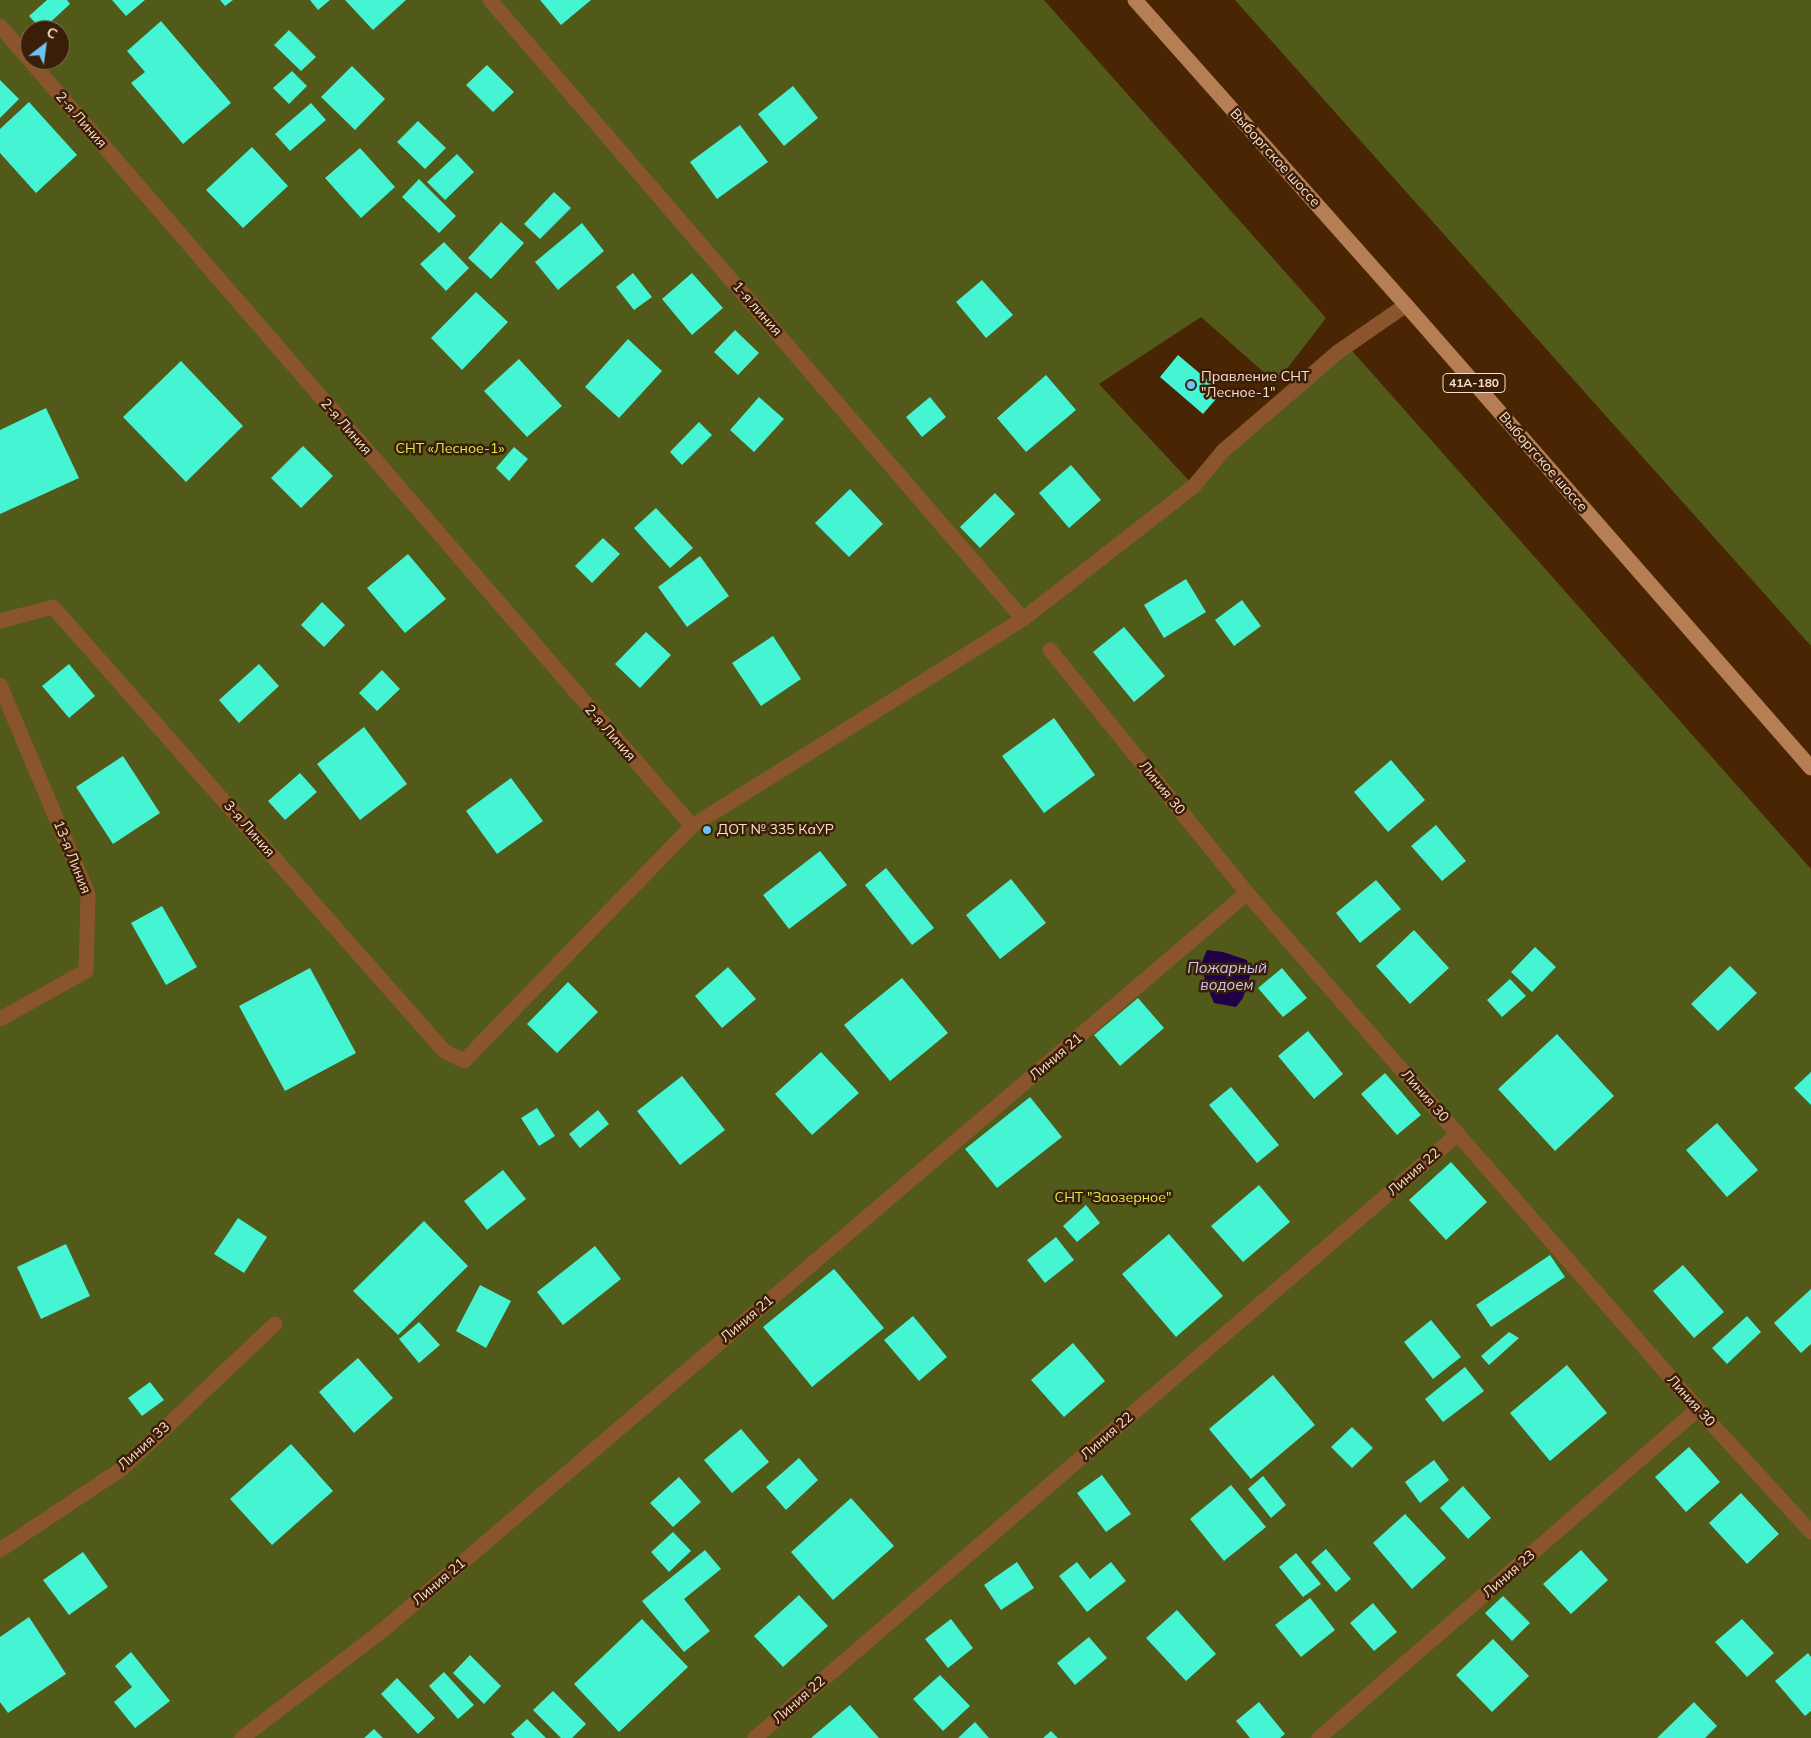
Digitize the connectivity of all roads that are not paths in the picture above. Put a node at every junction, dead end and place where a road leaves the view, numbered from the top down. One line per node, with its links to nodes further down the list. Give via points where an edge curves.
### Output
1 (490, 0): 5 (street, 1-я линия)
2 (1135, 0): 4 (main road, Выборгское шоссе / 41А-180)
3 (0, 26): 10 (street, 2-я Линия)
4 (1406, 305): 5 (street, via 1338,352 1223,451 1194,486); 9 (main road, Выборгское шоссе / 41А-180)
5 (1023, 619): 10 (street)
6 (0, 621): 10 (street, 3-я Линия, via 54,607 444,1051 464,1061)
7 (1050, 650): 11 (street, Линия 30)
8 (0, 685): 12 (street, 13-я Линия, via 88,894 86,971)
9 (1811, 768)
10 (692, 826)
11 (1247, 894): 13 (street, Линия 30); 18 (street, Линия 21, via 383,1630)
12 (0, 1019)
13 (1458, 1134): 15 (street, Линия 30); 19 (street, Линия 22)
14 (275, 1324): 17 (street, Линия 33, via 123,1468)
15 (1698, 1410): 16 (street, Линия 30); 20 (street, Линия 23)
16 (1811, 1532)
17 (0, 1550)
18 (242, 1738)
19 (755, 1738)
20 (1319, 1738)

